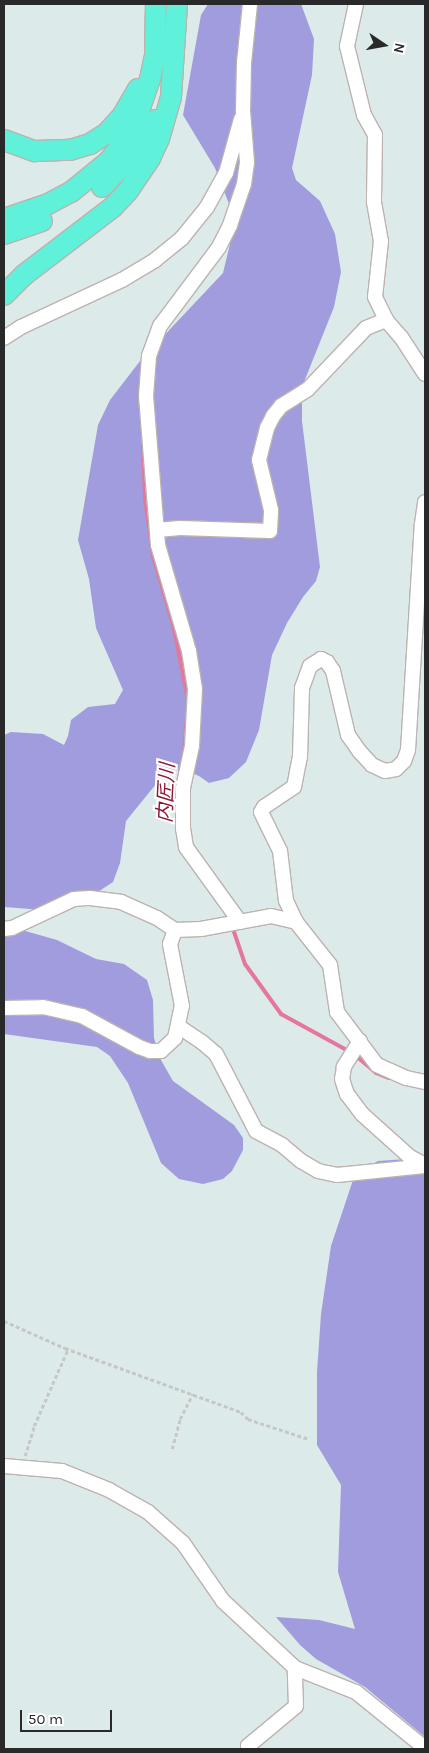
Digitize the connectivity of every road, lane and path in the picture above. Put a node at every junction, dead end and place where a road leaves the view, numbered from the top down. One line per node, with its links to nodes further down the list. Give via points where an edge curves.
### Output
1 (156, 4): 5 (highway)
2 (177, 4): 6 (highway)
3 (250, 4): 7 (street)
4 (356, 4): 12 (street, via 347,46 364,115 375,135 374,202 381,241 375,297)
5 (157, 28): 8 (highway, via 136,94 107,133 90,144 70,150 35,151); 9 (highway, via 155,55 144,101 136,122 109,161 71,192 48,204)
6 (176, 49): 10 (highway, via 161,108 137,150 121,169 81,202); 11 (highway, via 166,118 140,175 113,206 24,275)
7 (243, 111): 13 (street, via 226,173 207,207 182,238 155,260 122,280); 16 (street, via 247,162 244,184 230,225 206,267 169,311 149,356 146,396)
8 (4, 140)
9 (4, 219)
10 (4, 234)
11 (4, 295)
12 (386, 320): 14 (street); 16 (street, via 366,328 308,388 281,406 273,416 259,460 271,510 270,531)
13 (4, 338)
14 (425, 374)
15 (425, 502): 18 (street, via 408,750 404,761 396,769 384,771 372,765 360,752 348,735 333,671 321,659 310,666 302,688 300,757 294,787 264,806 261,812 280,851 286,901)
16 (156, 530): 17 (street, via 189,651 195,689 192,746 183,788 186,847)
17 (240, 922): 18 (street, via 271,916); 20 (street)
18 (296, 922): 23 (street, via 330,965 337,1012)
19 (4, 929): 20 (street, via 74,899 90,898 121,902)
20 (175, 930): 22 (street, via 170,944 182,1006)
21 (4, 1008): 22 (street, via 43,1007 82,1016 150,1051 166,1048 175,1038)
22 (178, 1026): 25 (street, via 216,1054 256,1131 318,1171 337,1175)
23 (360, 1041): 24 (street, via 378,1065 406,1078); 25 (street, via 344,1067 342,1080 347,1094 362,1114 410,1157)
24 (425, 1082)
25 (425, 1166)
26 (4, 1321): 27 (path)
27 (68, 1349): 28 (path); 32 (path, via 32,1434)
28 (192, 1394): 29 (path, via 241,1412 248,1419); 30 (path, via 180,1419)
29 (309, 1439)
30 (172, 1449)
31 (4, 1466): 32 (street)
32 (24, 1468): 33 (street, via 62,1471 109,1490 148,1512 183,1544 223,1601)
33 (295, 1668): 34 (street, via 356,1692); 35 (street, via 296,1706)
34 (425, 1748)
35 (248, 1749)

